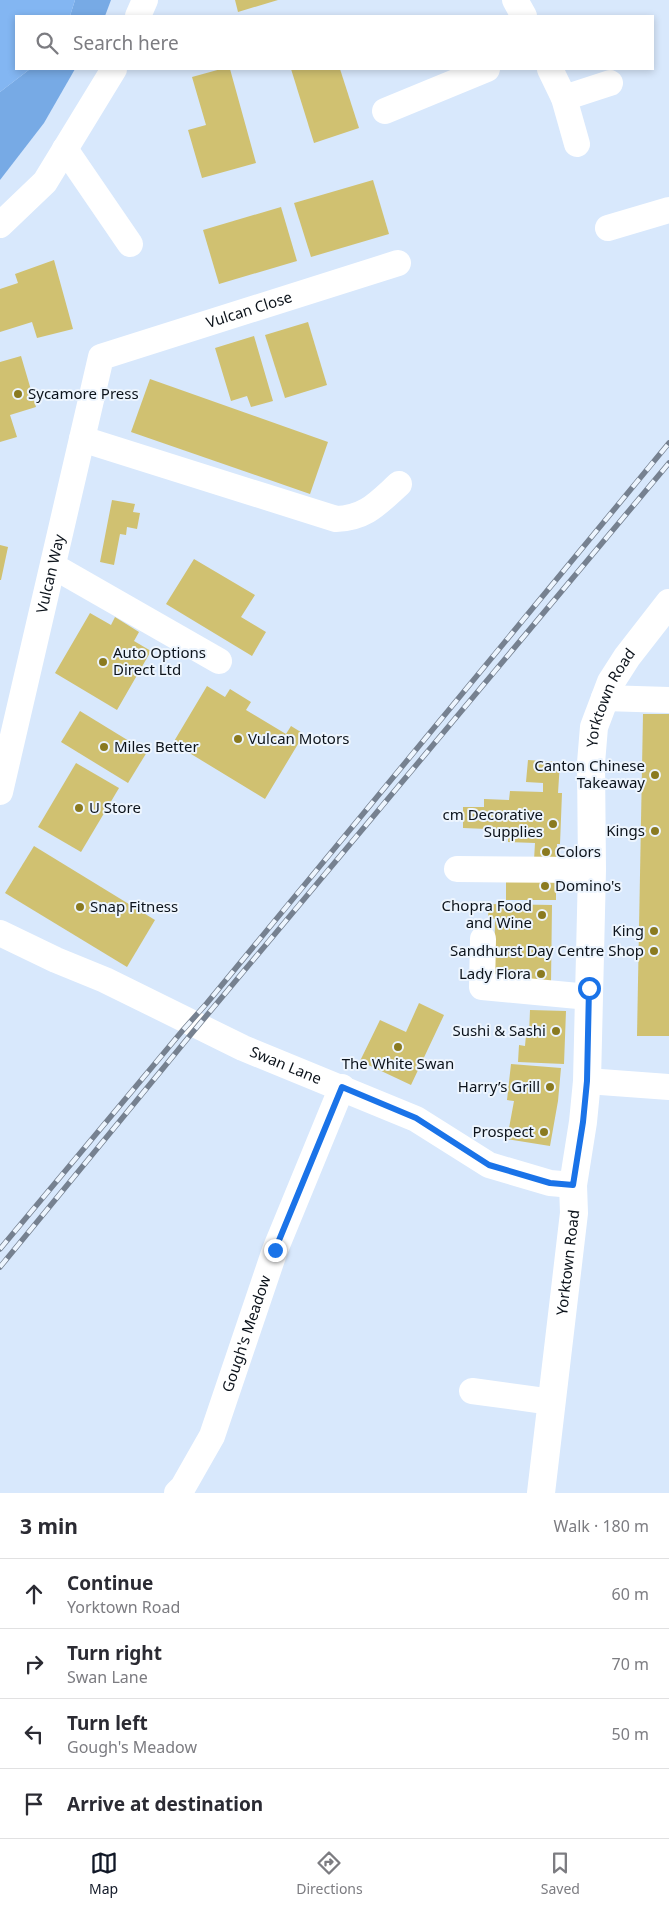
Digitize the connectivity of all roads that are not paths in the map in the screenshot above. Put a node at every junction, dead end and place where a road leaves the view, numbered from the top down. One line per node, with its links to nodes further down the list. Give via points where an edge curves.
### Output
1 (145, 0): 3 (street)
2 (515, 0): 4 (street)
3 (138, 15)
4 (523, 15)
5 (113, 70): 12 (street)
6 (485, 70): 10 (street)
7 (550, 70): 9 (street)
8 (610, 83): 9 (street)
9 (564, 98): 11 (street)
10 (385, 111)
11 (577, 144)
12 (65, 149): 14 (street, via 45,182); 16 (street)
13 (669, 210): 15 (street)
14 (0, 225)
15 (608, 228)
16 (130, 244)
17 (398, 263): 18 (street, Vulcan Close)
18 (101, 357): 19 (street, Vulcan Way)
19 (82, 439): 20 (street, via 336,519 353,518 368,512); 21 (street, Vulcan Way)
20 (399, 484)
21 (52, 566): 23 (street); 26 (street, Vulcan Way)
22 (666, 613): 24 (main road, Yorktown Road, via 626,657)
23 (219, 661)
24 (604, 698): 25 (street); 28 (main road, Yorktown Road, via 594,727 592,746)
25 (669, 700)
26 (0, 792)
27 (457, 869): 28 (street)
28 (592, 870): 31 (main road, Yorktown Road)
29 (0, 933): 33 (street, Swan Lane, via 243,1048)
30 (483, 940): 31 (street, via 482,987)
31 (589, 997): 32 (main road, Yorktown Road)
32 (587, 1081): 34 (street); 35 (main road, Yorktown Road)
33 (342, 1087): 35 (street, Swan Lane, via 416,1118 489,1165 550,1183); 38 (street, Gough's Meadow, via 275,1250 212,1436)
34 (669, 1087)
35 (573, 1185): 37 (main road, Yorktown Road, via 574,1213)
36 (472, 1391): 37 (street)
37 (552, 1402): 39 (main road, Yorktown Road)
38 (177, 1493)
39 (541, 1493)

